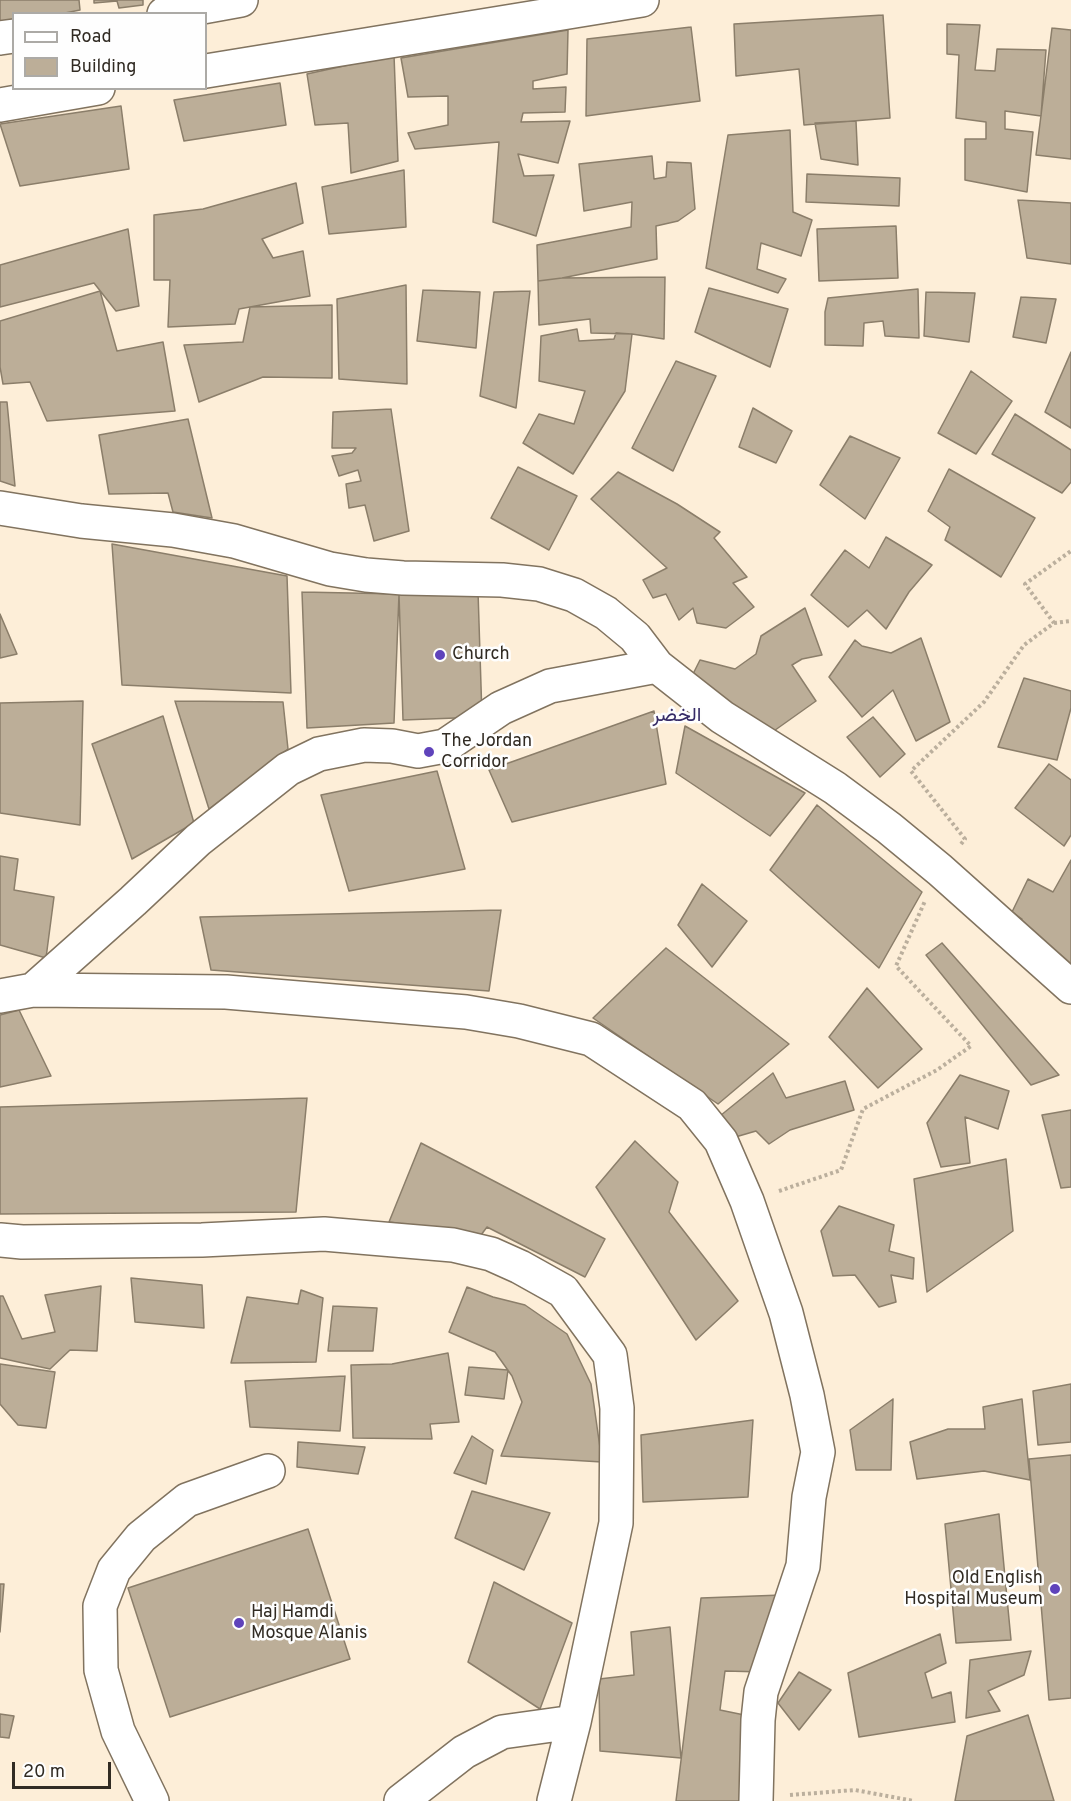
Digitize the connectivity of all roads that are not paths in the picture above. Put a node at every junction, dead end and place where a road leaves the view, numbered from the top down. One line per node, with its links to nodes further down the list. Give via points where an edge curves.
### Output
1 (242, 0): 3 (street)
2 (642, 0): 4 (street)
3 (175, 12)
4 (207, 71)
5 (86, 90): 6 (street)
6 (0, 105)
7 (0, 508): 8 (street, via 234,541 330,569 366,575 539,584 574,595 606,613 635,637)
8 (657, 666): 9 (street, via 722,717 844,794 889,828); 10 (street, via 550,686 501,708 445,746 418,751 364,745 319,754 288,769 198,840)
9 (1071, 987)
10 (33, 990): 11 (street); 15 (street, via 226,992 466,1012 519,1021 591,1039 692,1105 721,1141 747,1202 786,1313 818,1452 809,1497 803,1566 761,1692)
11 (0, 996)
12 (0, 1240): 14 (street, via 202,1240 324,1234 453,1245 491,1254 563,1291 610,1355 617,1407 616,1523)
13 (268, 1472): 16 (street, via 187,1500 141,1538 114,1570 100,1606 101,1670 118,1731)
14 (574, 1722): 17 (street, via 502,1732 464,1752); 18 (street)
15 (756, 1799)
16 (152, 1801)
17 (401, 1801)
18 (554, 1801)

